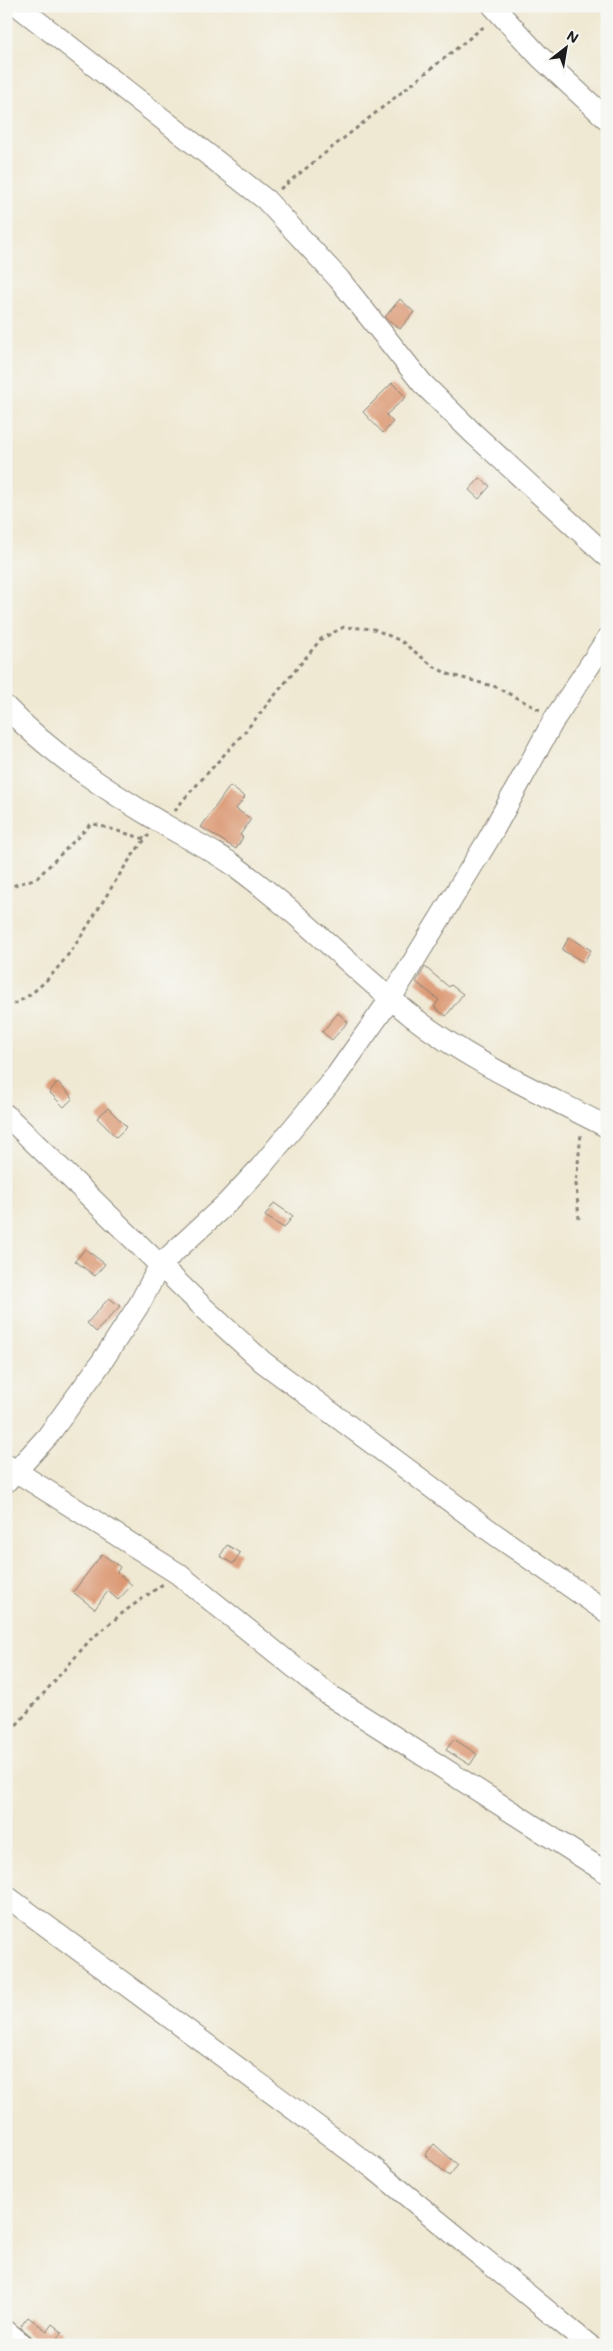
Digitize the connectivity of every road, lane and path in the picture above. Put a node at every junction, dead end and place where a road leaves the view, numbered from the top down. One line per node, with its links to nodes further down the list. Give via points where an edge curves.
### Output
1 (18, 6): 4 (street)
2 (497, 10): 3 (street, via 540,57); 4 (path)
3 (607, 119)
4 (266, 200): 5 (street, via 339,279 422,383)
5 (607, 556)
6 (607, 639): 8 (street)
7 (6, 707): 9 (street, via 80,770)
8 (555, 718): 9 (path, via 496,687 448,674 401,641 374,629 344,627 321,639 168,820); 12 (street, via 488,840)
9 (160, 822): 10 (path); 12 (street, via 231,863 290,909)
10 (145, 839): 11 (path, via 90,825 37,878); 13 (path, via 62,964 20,1002)
11 (6, 888)
12 (391, 998): 15 (street, via 414,1018 476,1059); 18 (street, via 336,1076 283,1142 227,1203)
13 (6, 1007)
14 (6, 1115): 18 (street)
15 (584, 1115): 16 (street); 17 (path, via 576,1184)
16 (607, 1127)
17 (579, 1219)
18 (160, 1265): 19 (street, via 101,1363 47,1437); 21 (street, via 263,1362 493,1533)
19 (10, 1473): 20 (street)
20 (177, 1573): 22 (path, via 90,1640); 23 (street, via 329,1695)
21 (607, 1612)
22 (6, 1737)
23 (607, 1874)
24 (6, 1896): 27 (street, via 372,2167)
25 (6, 2331): 26 (street)
26 (23, 2345)
27 (589, 2345)

